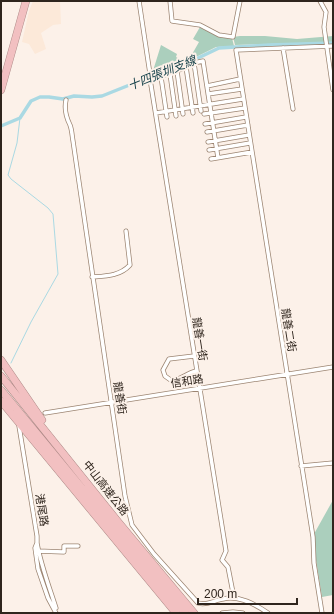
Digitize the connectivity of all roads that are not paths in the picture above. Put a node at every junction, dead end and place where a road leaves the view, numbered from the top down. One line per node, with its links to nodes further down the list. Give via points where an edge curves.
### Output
1 (22, 1): 13 (highway)
2 (26, 1): 20 (highway)
3 (139, 1): 14 (street)
4 (170, 1): 5 (street, via 172,21 200,25 219,35 233,37)
5 (240, 1)
6 (320, 1): 7 (street, via 326,12 324,27)
7 (327, 46): 8 (street); 9 (street); 21 (street)
8 (333, 46)
9 (283, 48): 17 (street, 龍善二街, via 236,50); 30 (street)
10 (194, 63): 11 (street); 18 (street, via 203,61); 26 (street)
11 (186, 67): 12 (street); 27 (street)
12 (177, 71): 15 (street); 29 (street)
13 (1, 73)
14 (150, 74)
15 (170, 74): 16 (street); 31 (street)
16 (161, 77): 32 (street); 33 (street, 龍善一街, via 150,79)
17 (240, 80): 18 (street); 19 (street, 龍善二街)
18 (207, 86): 22 (street)
19 (242, 89): 22 (street); 23 (street, 龍善二街)
20 (1, 90)
21 (333, 90)
22 (208, 94): 25 (street)
23 (243, 99): 25 (street); 28 (street, 龍善二街)
24 (66, 100): 55 (street, 龍善街)
25 (210, 104): 26 (street); 35 (street)
26 (200, 106): 27 (street); 35 (street, via 202,113)
27 (192, 107): 29 (street); 34 (street)
28 (245, 108): 35 (street); 39 (street, 龍善二街)
29 (182, 109): 31 (street); 36 (street)
30 (293, 109)
31 (175, 110): 32 (street); 37 (street)
32 (166, 111): 33 (street); 38 (street)
33 (156, 113): 56 (street, 龍善一街)
34 (193, 113)
35 (211, 113): 40 (street)
36 (183, 114)
37 (176, 116)
38 (167, 117)
39 (246, 117): 40 (street); 42 (street, 龍善二街)
40 (213, 122): 41 (street); 43 (street)
41 (205, 124)
42 (248, 125): 43 (street); 45 (street, 龍善二街)
43 (214, 131): 44 (street); 46 (street)
44 (207, 132)
45 (249, 135): 46 (street); 48 (street, 龍善二街)
46 (216, 140): 47 (street); 49 (street)
47 (208, 142)
48 (250, 143): 49 (street); 51 (street, 龍善二街)
49 (217, 149): 50 (street); 52 (street)
50 (210, 150)
51 (252, 152): 52 (street); 60 (street, 龍善二街)
52 (218, 158): 53 (street)
53 (211, 159)
54 (126, 231): 55 (street, via 130,265 124,272)
55 (92, 277): 65 (street, 龍善街)
56 (194, 356): 59 (street, 龍善一街); 59 (street, via 169,359 163,370 165,376 172,381 185,377 190,372)
57 (1, 360): 70 (highway)
58 (333, 368): 60 (street, 信和路)
59 (196, 372): 62 (street, 龍善一街)
60 (287, 375): 62 (street, 信和路); 69 (street, 龍善二街)
61 (1, 376): 70 (highway, 中山高速公路)
62 (199, 388): 65 (street, 信和路); 74 (street, 龍善一街, via 226,551 222,560 228,567)
63 (1, 390): 77 (highway, 中山高速公路)
64 (1, 401): 76 (highway)
65 (112, 402): 67 (street, 信和路); 74 (street, 龍善街, via 125,496 132,525 198,603)
66 (1, 404): 71 (street, 港尾路, via 20,428)
67 (44, 413)
68 (333, 463): 69 (street)
69 (301, 466): 82 (street, 龍善二街)
70 (92, 490): 78 (highway, 中山高速公路)
71 (37, 543): 73 (street); 75 (street, 港尾路, via 34,548 38,569 48,598)
72 (78, 546): 73 (street, via 64,546 64,552)
73 (38, 551): 75 (street)
74 (234, 598): 81 (street, 龍善街, via 253,604)
75 (57, 613)
76 (176, 613)
77 (185, 613)
78 (194, 613)
79 (222, 613): 80 (street)
80 (243, 613)
81 (268, 613)
82 (322, 613)

